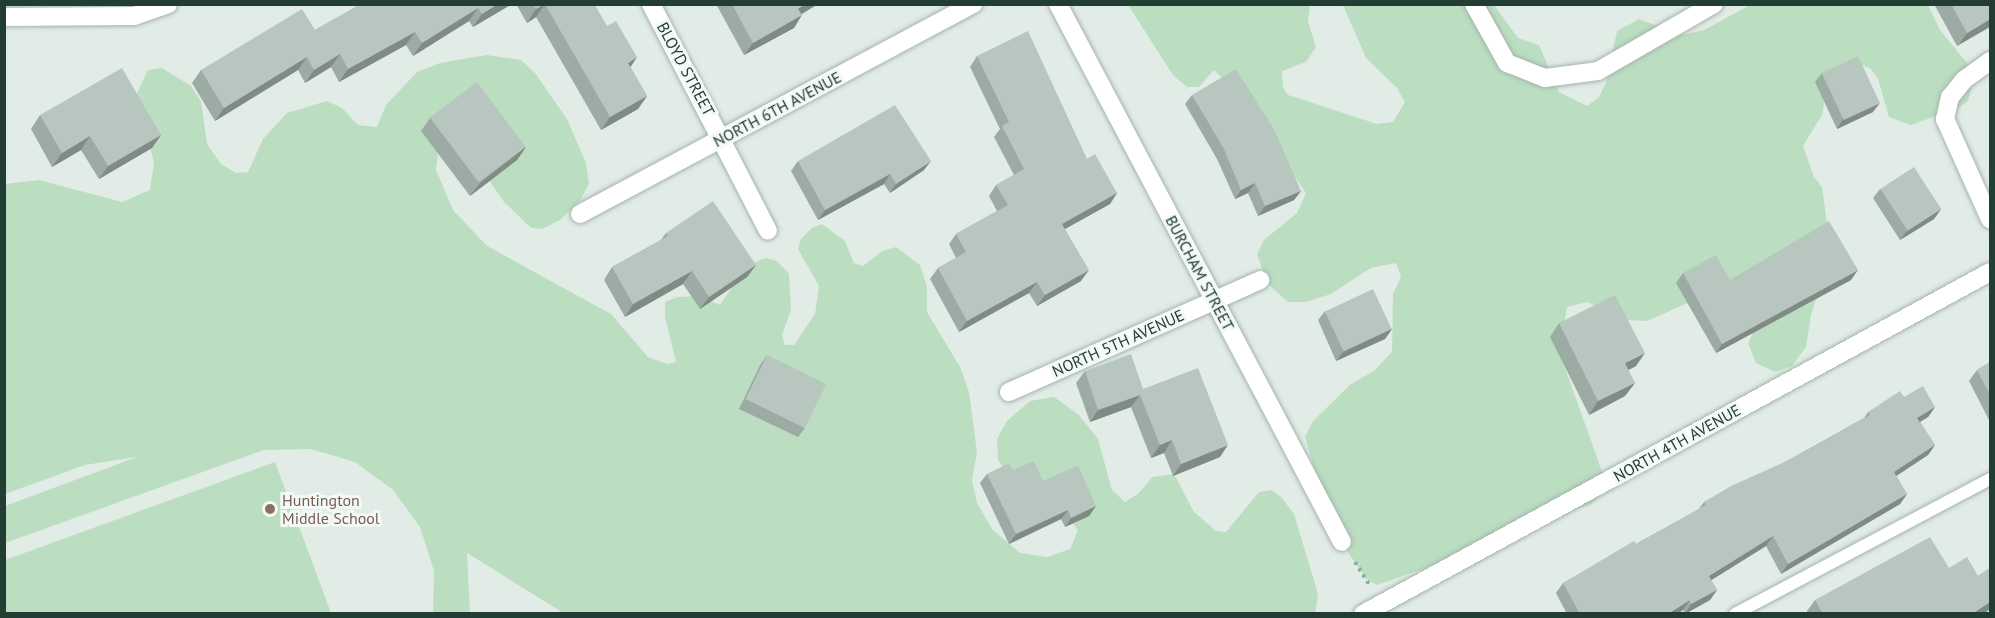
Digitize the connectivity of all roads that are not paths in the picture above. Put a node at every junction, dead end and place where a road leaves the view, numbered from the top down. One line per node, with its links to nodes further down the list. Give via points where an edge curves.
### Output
1 (168, 4): 7 (street, via 134,15)
2 (651, 4): 9 (street, BLOYD STREET)
3 (974, 4): 9 (street, NORTH 6TH AVENUE)
4 (1058, 4): 15 (street, BURCHAM STREET)
5 (1474, 4): 6 (street, via 1507,63 1545,78 1598,71)
6 (1714, 4)
7 (4, 17)
8 (1990, 61): 11 (street, via 1964,80 1950,97 1945,119)
9 (722, 137): 10 (street, NORTH 6TH AVENUE); 12 (street, BLOYD STREET)
10 (580, 214)
11 (1990, 219)
12 (768, 231)
13 (1990, 272): 19 (street, NORTH 4TH AVENUE)
14 (1260, 280): 15 (street, NORTH 5TH AVENUE)
15 (1214, 300): 16 (street, NORTH 5TH AVENUE); 18 (street, BURCHAM STREET)
16 (1009, 392)
17 (1990, 479): 21 (lane)
18 (1342, 542)
19 (1385, 609): 20 (street, NORTH 4TH AVENUE)
20 (1364, 614)
21 (1735, 614)

